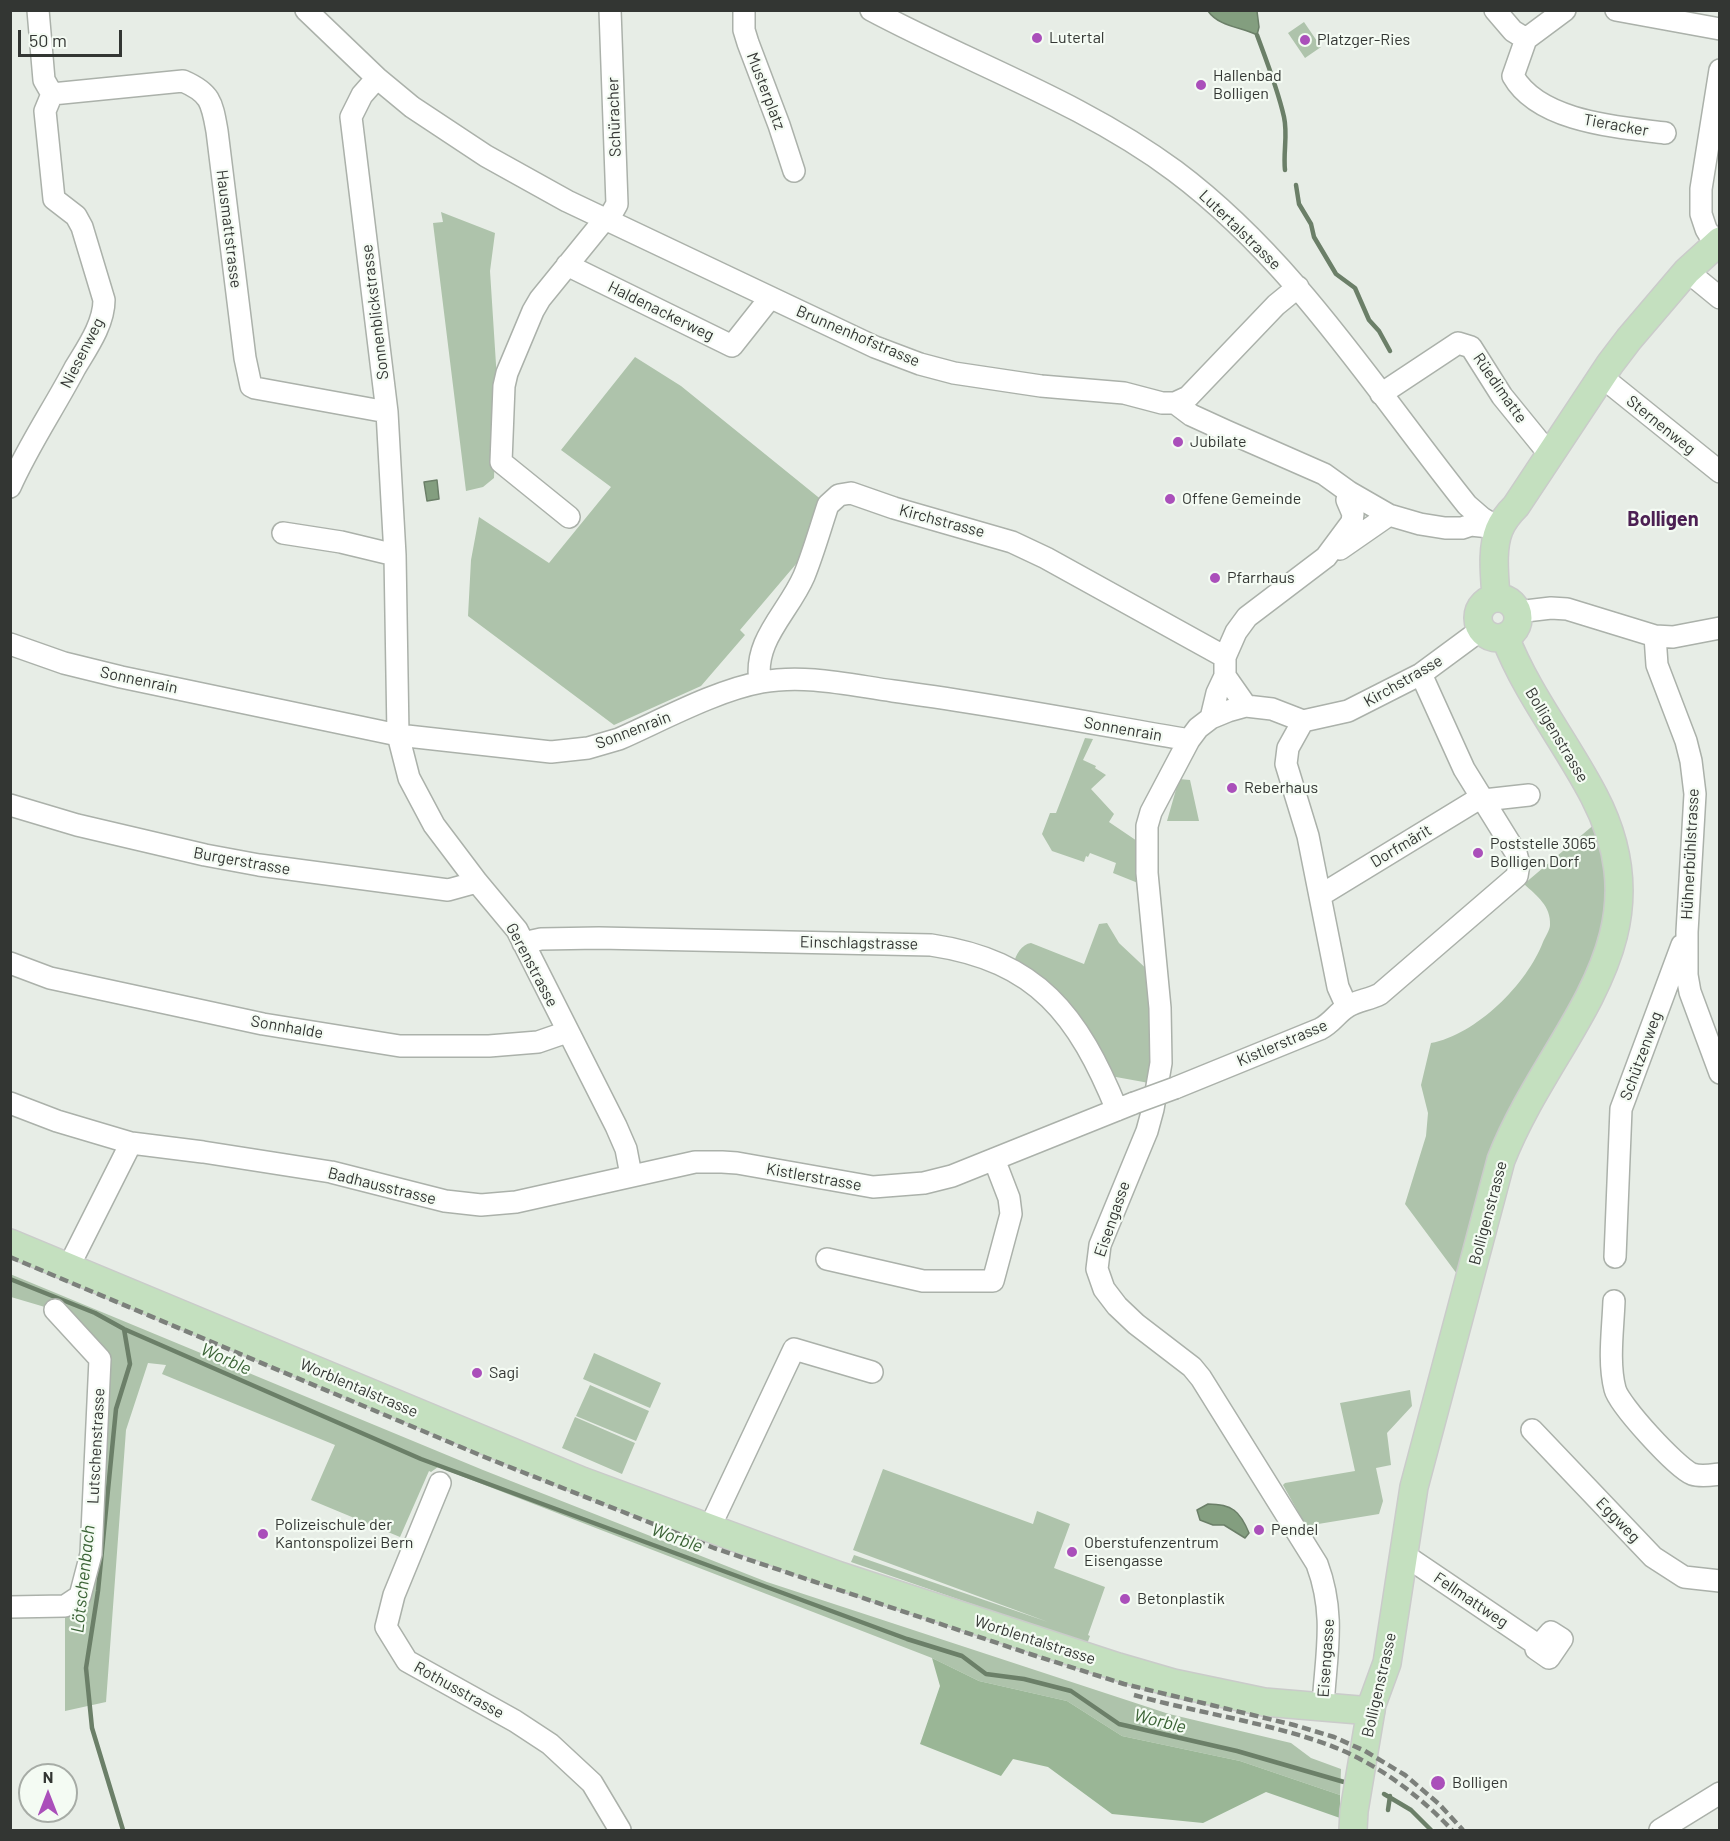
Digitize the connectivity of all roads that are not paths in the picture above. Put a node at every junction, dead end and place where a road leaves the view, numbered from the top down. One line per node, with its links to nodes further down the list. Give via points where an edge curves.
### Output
1 (38, 10): 13 (street, Niesenweg, via 44,80)
2 (306, 10): 12 (street, Brunnenhofstrasse)
3 (610, 10): 16 (street, Schüracher, via 617,204)
4 (744, 10): 15 (street, Musterplatz, via 748,43)
5 (871, 10): 20 (street, Lutertalstrasse, via 1052,97 1142,148 1232,217)
6 (1495, 10): 10 (street, via 1513,31)
7 (1565, 10): 10 (street)
8 (1616, 10): 9 (street)
9 (1719, 29)
10 (1526, 39): 14 (street, Tieracker, via 1513,76 1520,88 1548,107 1589,123)
11 (1719, 70): 17 (street, via 1701,189 1701,214)
12 (377, 78): 16 (street, Brunnenhofstrasse, via 415,109 486,156); 26 (street, Sonnenblickstrasse, via 362,95 351,117)
13 (52, 94): 26 (street, Hausmattstrasse, via 183,81 200,88 212,106 217,131 251,386); 29 (street, Niesenweg, via 45,111 54,199 76,216 82,227 104,309)
14 (1665, 133)
15 (794, 171)
16 (607, 219): 18 (street); 22 (street, Brunnenhofstrasse)
17 (1717, 243): 19 (main road)
18 (567, 265): 22 (street, Haldenackerweg, via 732,346); 32 (street, via 536,305 507,373 502,396 501,462)
19 (1687, 271): 21 (street); 23 (main road)
20 (1298, 288): 24 (street, Lutertalstrasse); 25 (street, via 1276,305 1188,397)
21 (1719, 297)
22 (770, 298): 25 (street, Brunnenhofstrasse, via 876,347 934,368)
23 (1602, 377): 27 (main road); 28 (street, Sternenweg)
24 (1381, 394): 27 (street, Rüedimatte, via 1458,343 1466,345); 33 (street, Lutertalstrasse, via 1467,505)
25 (1174, 403): 30 (street, Brunnenhofstrasse, via 1191,415 1324,474)
26 (387, 412): 35 (street, Sonnenblickstrasse)
27 (1550, 455): 33 (main road)
28 (1719, 472)
29 (10, 488)
30 (1349, 492): 31 (street, Brunnenhofstrasse); 36 (street, via 1352,522)
31 (1389, 515): 33 (street, Brunnenhofstrasse, via 1445,528); 36 (street)
32 (569, 518)
33 (1499, 528): 37 (main road, via 1495,560)
34 (283, 533): 35 (street)
35 (395, 555): 48 (street, Sonnenblickstrasse)
36 (1326, 556): 42 (street, via 1246,617 1236,632)
37 (1507, 605): 39 (main road, via 1516,627); 39 (main road, via 1486,603 1479,612 1478,618); 40 (street, via 1567,609)
38 (1719, 628): 40 (street, via 1673,637)
39 (1494, 633): 43 (street, Kirchstrasse); 77 (main road, Bolligenstrasse, via 1594,796 1610,832 1620,877 1620,903 1609,956 1511,1134 1501,1160 1414,1487)
40 (1655, 636): 55 (street, Hühnerbühlstrasse, via 1657,664 1686,741 1694,779)
41 (10, 644): 48 (street, Sonnenrain, via 121,677)
42 (1225, 666): 44 (street, Kirchstrasse, via 1020,546 847,493 834,497 828,506 804,576 764,645 758,661); 45 (street, Kirchstrasse); 46 (street)
43 (1421, 674): 47 (street, Kirchstrasse, via 1348,711); 52 (street, via 1464,770)
44 (760, 682): 48 (street, Sonnenrain, via 588,748 532,751); 49 (street, Sonnenrain, via 830,682)
45 (1246, 706): 46 (street); 47 (street, via 1272,709)
46 (1211, 718): 49 (street)
47 (1303, 721): 54 (street, via 1288,748 1286,764)
48 (398, 735): 53 (street, Gerenstrasse, via 410,778 434,825)
49 (1189, 740): 81 (street, Eisengasse, via 1147,826 1147,873 1160,1008 1160,1073 1147,1131 1101,1245 1097,1269 1104,1290 1117,1306 1201,1378 1317,1564 1329,1614)
50 (1529, 795): 52 (street, Dorfmärit)
51 (10, 805): 53 (street, Burgerstrasse, via 142,841 259,865 448,890)
52 (1488, 808): 54 (street, Dorfmärit, via 1475,801); 58 (street, Kistlerstrasse, via 1518,859 1519,872 1514,880 1380,994)
53 (477, 882): 56 (street, Gerenstrasse, via 517,930)
54 (1321, 895): 58 (street, via 1338,987)
55 (1687, 932): 60 (street, Hühnerbühlstrasse, via 1690,992); 67 (street, Schützenweg, via 1621,1109)
56 (523, 943): 59 (street, Gerenstrasse); 62 (street, Einschlagstrasse, via 599,938 931,945 956,949 1015,971 1053,999)
57 (10, 963): 59 (street, Sonnhalde, via 50,978 263,1024 400,1046 538,1042)
58 (1347, 1007): 62 (street, Kistlerstrasse, bridge, via 1320,1029)
59 (567, 1032): 65 (street, Gerenstrasse, via 626,1149)
60 (1719, 1073)
61 (10, 1103): 63 (street, Badhausstrasse)
62 (1125, 1107): 64 (street, Kistlerstrasse)
63 (131, 1143): 65 (street, Badhausstrasse, via 331,1172 473,1205 516,1202); 69 (street)
64 (994, 1158): 65 (street, Kistlerstrasse, via 938,1180 885,1187 723,1161 695,1162); 68 (street, via 1011,1214 993,1281 923,1281)
65 (631, 1175)
66 (10, 1243): 69 (main road, Worblentalstrasse)
67 (1615, 1257)
68 (827, 1259)
69 (68, 1268): 76 (main road, Worblentalstrasse, via 582,1481)
70 (1614, 1301): 74 (street, via 1612,1377 1621,1403 1668,1455 1692,1474)
71 (55, 1310): 79 (street, Lutschenstrasse, via 100,1359 91,1554 80,1596 65,1606)
72 (873, 1372): 76 (street, via 794,1349)
73 (1532, 1430): 78 (street, Eggweg, via 1653,1557 1684,1576)
74 (1719, 1474)
75 (440, 1483): 84 (street, Rothusstrasse, via 394,1595 386,1627 407,1661 550,1744 592,1783)
76 (709, 1529): 81 (main road, Worblentalstrasse, via 837,1575 1173,1683 1264,1702)
77 (1403, 1554): 80 (street, Fellmattweg); 82 (main road, Bolligenstrasse, via 1386,1670)
78 (1719, 1581)
79 (10, 1606)
80 (1539, 1646)
81 (1323, 1706): 82 (main road, Worblentalstrasse)
82 (1371, 1711): 85 (main road, Bolligenstrasse)
83 (1719, 1793): 86 (street)
84 (620, 1830)
85 (1353, 1830)
86 (1660, 1830)

